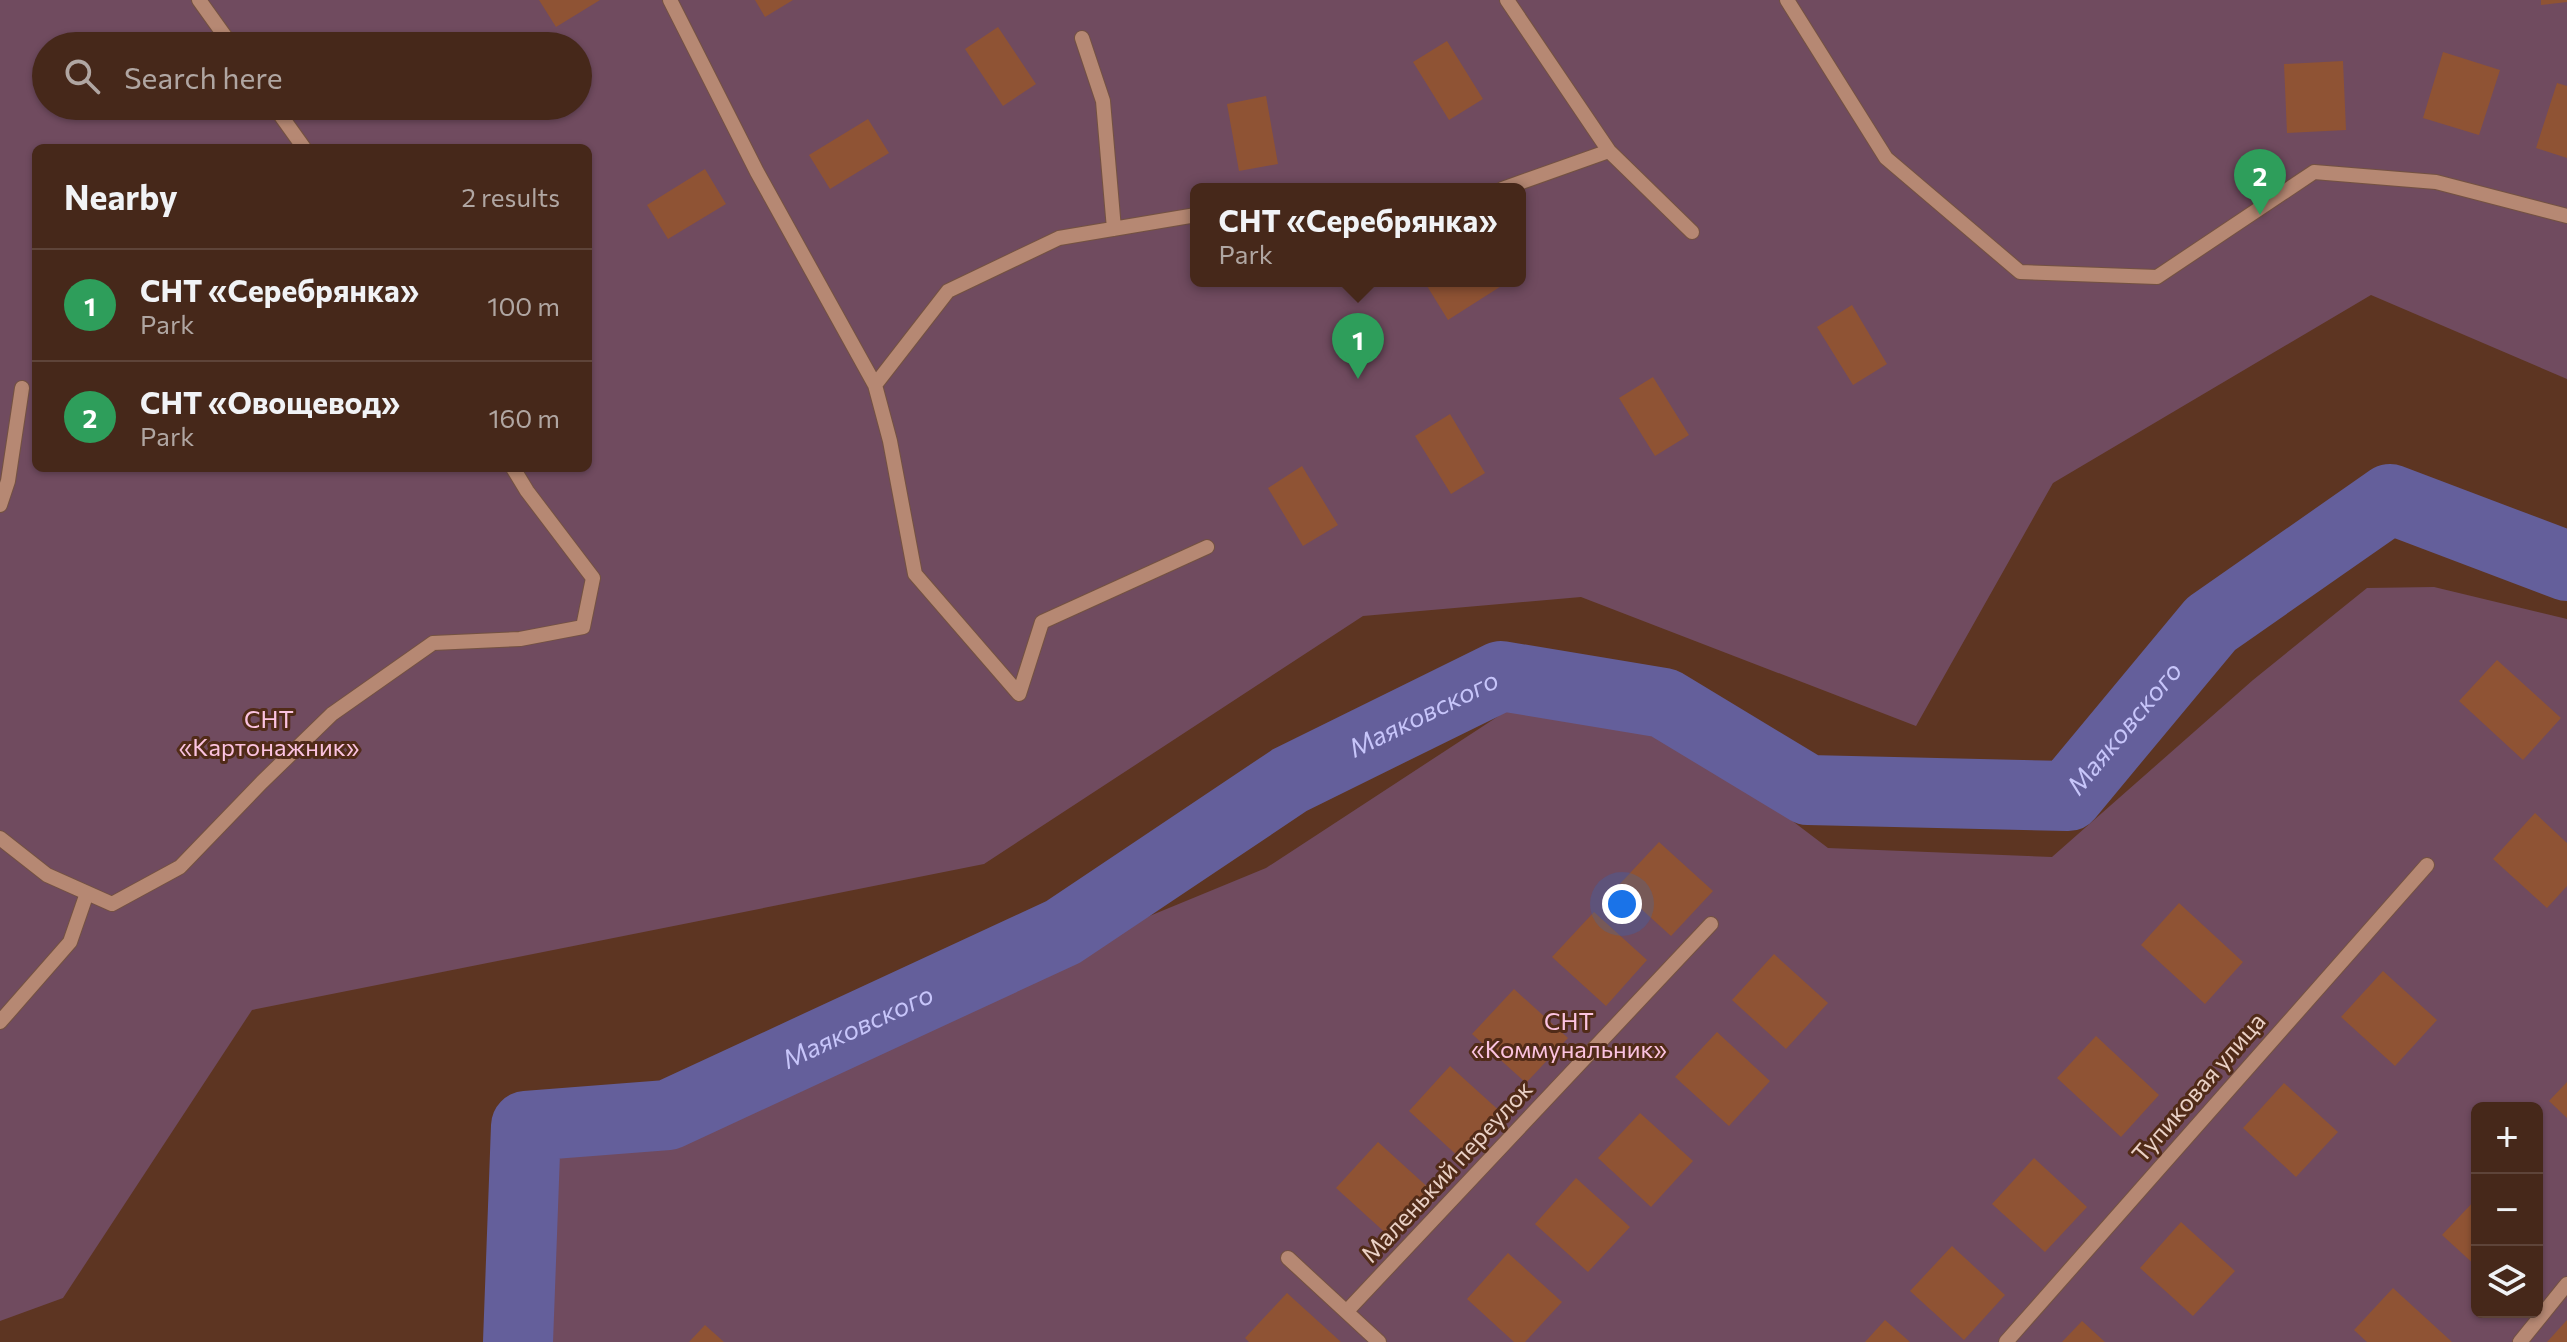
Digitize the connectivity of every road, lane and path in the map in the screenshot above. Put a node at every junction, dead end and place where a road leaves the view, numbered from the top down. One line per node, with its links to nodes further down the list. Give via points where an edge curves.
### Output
1 (199, 0): 5 (street)
2 (670, 0): 15 (street, via 757,172)
3 (1507, 0): 9 (street)
4 (1787, 0): 12 (street, via 1886,158 2020,272 2157,277 2314,172 2436,182)
5 (222, 32)
6 (1082, 38): 13 (street, via 1103,101)
7 (284, 120): 8 (street)
8 (301, 144)
9 (1609, 151): 10 (street); 14 (street)
10 (1519, 183)
11 (1190, 216): 13 (street)
12 (2567, 216)
13 (1114, 229): 15 (street, via 1059,238 948,291)
14 (1692, 232)
15 (875, 385): 19 (street, via 915,574 1019,694 1042,622)
16 (22, 388): 18 (street)
17 (515, 472): 22 (street, via 593,578 583,627 520,639 433,643 332,714 180,867 112,904)
18 (0, 505)
19 (1207, 547)
20 (0, 838): 22 (street, via 47,875)
21 (2427, 865): 29 (street, Тупиковая улица)
22 (87, 893): 24 (street, via 70,942)
23 (1711, 924): 27 (street, Маленький переулок)
24 (0, 1022)
25 (1288, 1258): 27 (street)
26 (2567, 1284): 30 (street)
27 (1347, 1311): 28 (street)
28 (1379, 1342)
29 (2006, 1342)
30 (2520, 1342)

